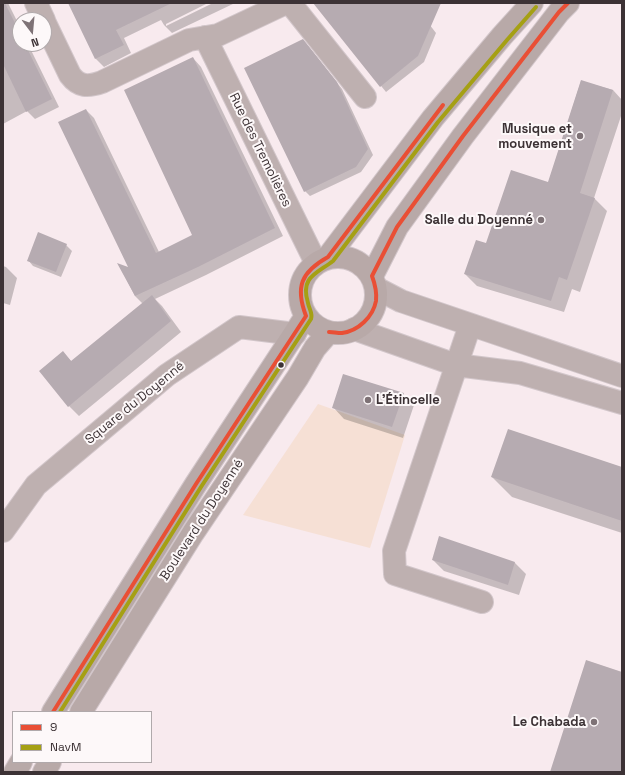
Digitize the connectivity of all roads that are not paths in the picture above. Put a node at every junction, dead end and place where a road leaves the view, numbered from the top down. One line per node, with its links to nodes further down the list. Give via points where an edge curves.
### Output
1 (286, 3): 6 (street, via 218,35)
2 (290, 3): 7 (street)
3 (532, 3): 8 (main road, via 433,118)
4 (563, 6): 9 (main road, via 397,227)
5 (52, 37): 6 (street, via 70,75 75,81 88,86 102,82 189,40)
6 (205, 37): 8 (street, Rue des Tremolières)
7 (365, 97)
8 (322, 260): 9 (main road, via 338,256 349,258 362,265); 10 (main road, via 307,272 302,282 300,294)
9 (374, 282): 11 (street, via 401,301); 12 (main road, via 376,301 372,313)
10 (306, 316): 13 (main road); 14 (main road, Boulevard du Doyenné)
11 (470, 325): 15 (street); 16 (street)
12 (354, 329): 13 (main road, via 342,333); 16 (street)
13 (329, 332): 23 (main road, Boulevard du Doyenné, via 193,533)
14 (294, 334): 20 (street, Square du Doyenné, via 239,327 167,375 36,485); 22 (main road, Boulevard du Doyenné)
15 (576, 360): 17 (street); 18 (street)
16 (456, 365): 18 (street, via 520,373); 21 (street, via 394,551 395,574)
17 (622, 376)
18 (567, 387): 19 (street)
19 (622, 403)
20 (3, 531)
21 (482, 602)
22 (54, 711)
23 (82, 711)
24 (21, 763): 26 (main road)
25 (49, 763): 27 (main road)
26 (15, 772)
27 (44, 772)

